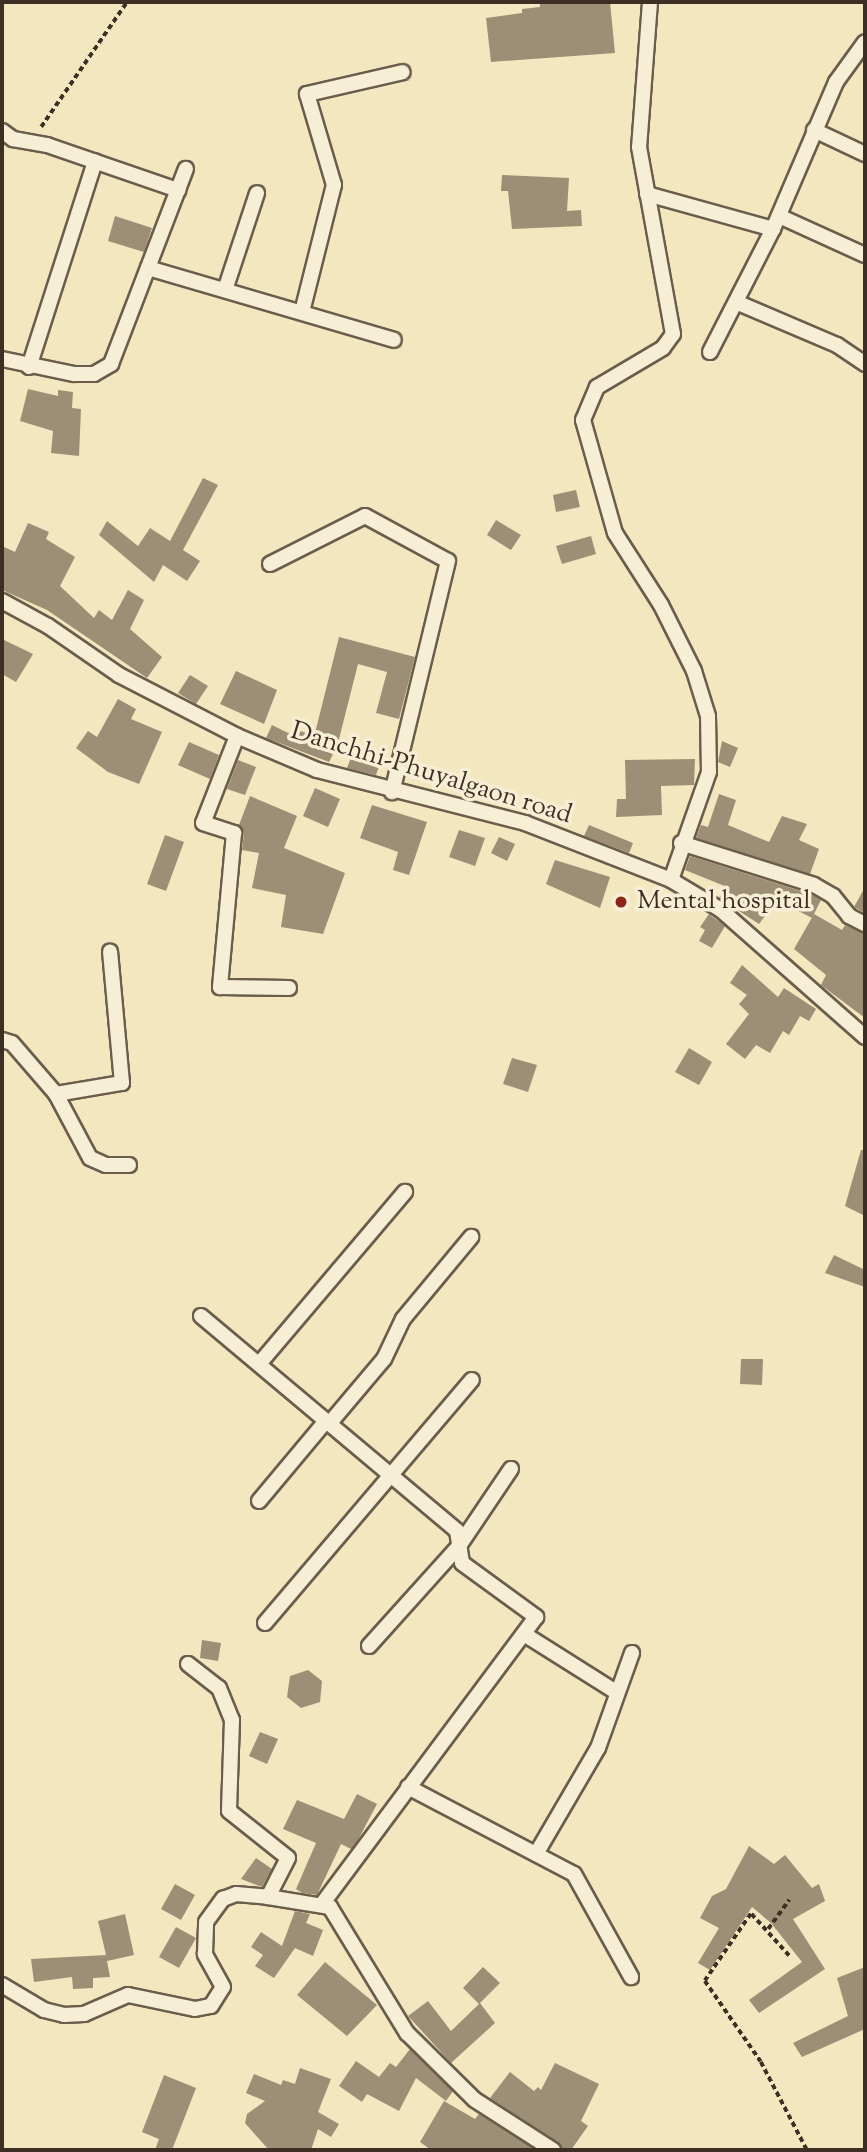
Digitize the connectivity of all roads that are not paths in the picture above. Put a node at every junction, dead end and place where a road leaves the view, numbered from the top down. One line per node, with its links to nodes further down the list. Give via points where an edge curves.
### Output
1 (650, 2): 11 (street, via 638,124)
2 (865, 43): 4 (street, via 836,82)
3 (404, 72): 17 (street, via 307,94 334,185)
4 (814, 130): 6 (street); 12 (street)
5 (2, 131): 7 (street, via 29,144)
6 (865, 154)
7 (95, 161): 9 (street); 22 (street)
8 (186, 170): 9 (street)
9 (178, 190): 14 (street)
10 (257, 193): 15 (street)
11 (647, 194): 12 (street); 27 (street, via 673,334 663,348 597,387 583,420 615,533 661,605 694,671 708,716 709,772)
12 (776, 222): 13 (street); 16 (street)
13 (865, 255)
14 (148, 268): 15 (street); 22 (street, via 111,364 104,371 74,374)
15 (225, 290): 17 (street)
16 (736, 302): 19 (street); 21 (street, via 837,345)
17 (302, 312): 18 (street)
18 (394, 340)
19 (710, 352)
20 (2, 359): 22 (street)
21 (865, 364)
22 (29, 367)
23 (270, 564): 26 (street, via 365,516 448,561)
24 (2, 601): 25 (street, Danchhi-Phuyalgaon road, via 119,675)
25 (237, 736): 26 (street, Danchhi-Phuyalgaon road, via 317,770); 31 (street, via 203,823 234,833 220,987)
26 (392, 792): 28 (street, Danchhi-Phuyalgaon road, via 525,823)
27 (681, 843): 28 (street); 29 (street, via 814,885)
28 (671, 880): 32 (street, Danchhi-Phuyalgaon road, via 721,910)
29 (865, 924)
30 (110, 952): 34 (street, via 122,1083)
31 (289, 988)
32 (865, 1037)
33 (2, 1040): 34 (street, via 12,1043)
34 (56, 1094): 35 (street, via 90,1158 106,1165)
35 (129, 1166)
36 (405, 1192): 39 (street)
37 (471, 1237): 41 (street, via 403,1319 384,1359)
38 (201, 1316): 39 (street)
39 (259, 1364): 41 (street)
40 (472, 1380): 43 (street)
41 (328, 1422): 43 (street); 44 (street)
42 (511, 1469): 45 (street)
43 (392, 1477): 45 (street, via 457,1531); 46 (street)
44 (259, 1501)
45 (459, 1546): 47 (street, via 462,1563 536,1617); 48 (street)
46 (265, 1623)
47 (524, 1634): 51 (street); 52 (street)
48 (369, 1646)
49 (632, 1653): 51 (street)
50 (188, 1664): 54 (street, via 219,1688 232,1720 229,1811 288,1858)
51 (616, 1692): 53 (street, via 598,1748)
52 (408, 1787): 53 (street, via 525,1853); 55 (street)
53 (536, 1854): 56 (street, via 574,1874)
54 (268, 1897): 55 (street); 57 (street, via 236,1894 223,1899 206,1922 205,1954 223,1987 211,2006 195,2009 128,1995 85,2014 64,2015 44,2010)
55 (323, 1903): 58 (street, via 337,1916 407,2033 475,2100)
56 (631, 1976)
57 (2, 1985)
58 (553, 2150)

